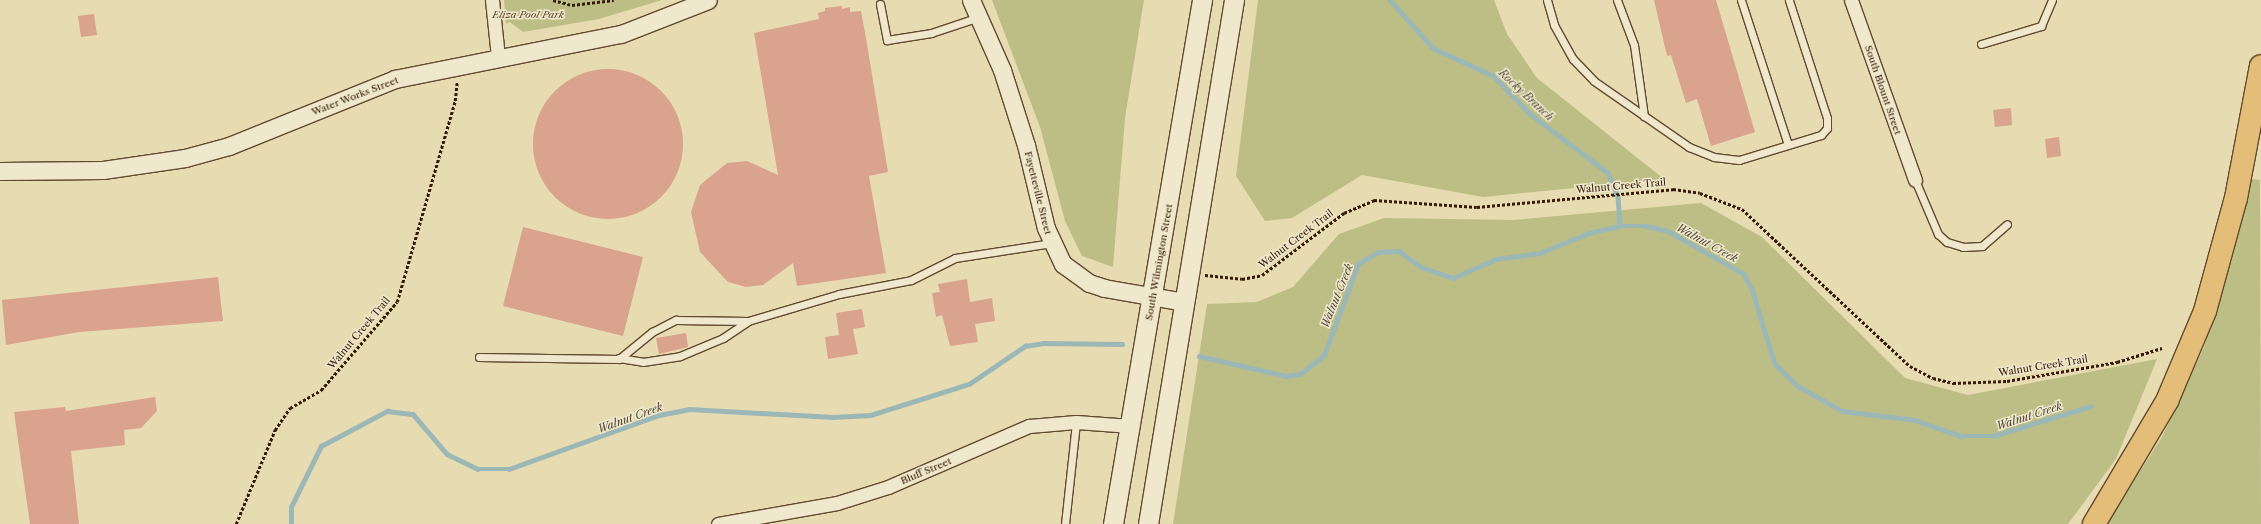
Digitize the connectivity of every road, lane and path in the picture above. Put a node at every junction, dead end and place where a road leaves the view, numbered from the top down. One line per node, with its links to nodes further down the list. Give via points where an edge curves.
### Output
1 (492, 0): 17 (street)
2 (553, 0): 3 (path, via 572,5)
3 (614, 0)
4 (708, 0): 17 (street, Water Works Street, via 621,34)
5 (971, 0): 15 (street, Fayetteville Street)
6 (1202, 0): 27 (main road, South Wilmington Street)
7 (1234, 0): 28 (main road)
8 (1547, 0): 20 (lane, via 1554,25 1573,59 1594,82)
9 (1617, 0): 20 (lane, via 1634,45)
10 (1741, 0): 21 (lane)
11 (1788, 0): 21 (lane, via 1828,122 1821,135)
12 (1851, 0): 23 (street, South Blount Street)
13 (2052, 0): 16 (lane, via 2041,26)
14 (880, 4): 15 (lane, via 887,40 931,33)
15 (979, 17): 25 (street, Fayetteville Street, via 1022,130)
16 (1981, 44)
17 (498, 57): 22 (street, Water Works Street, via 395,79 229,146 186,158 103,170)
18 (2261, 66): 40 (highway, via 2236,198 2205,311 2167,401)
19 (459, 79): 35 (path, Walnut Creek Trail, via 397,302 321,390 290,408 274,430)
20 (1644, 116): 21 (lane, via 1690,147 1724,160 1739,160)
21 (1788, 145)
22 (0, 171)
23 (1915, 180): 24 (lane, via 1938,234 1947,242 1963,248 1982,246)
24 (2007, 224)
25 (1052, 243): 27 (street, Fayetteville Street, via 1063,264 1089,283); 29 (lane, via 955,258 910,280 839,294)
26 (1203, 275): 30 (path, Walnut Creek Trail, via 1242,279 1262,275 1344,214 1374,200 1399,199 1463,208 1674,189 1700,194 1742,209 1910,366 1933,378 1953,383 2007,381 2117,362)
27 (1152, 297): 28 (street, Fayetteville Street); 34 (main road, South Wilmington Street)
28 (1184, 302): 39 (main road)
29 (748, 320): 32 (lane, via 723,338 680,356 643,362); 32 (lane, via 676,320 652,332)
30 (2162, 348)
31 (479, 357): 32 (lane, via 575,361)
32 (619, 358)
33 (1076, 422): 34 (street, Bluff Street); 36 (street, Bluff Street, via 1029,426 888,487 837,503); 37 (lane)
34 (1131, 426): 38 (main road, South Wilmington Street)
35 (236, 524)
36 (718, 524)
37 (1065, 524)
38 (1113, 524)
39 (1148, 524)
40 (2094, 524)

